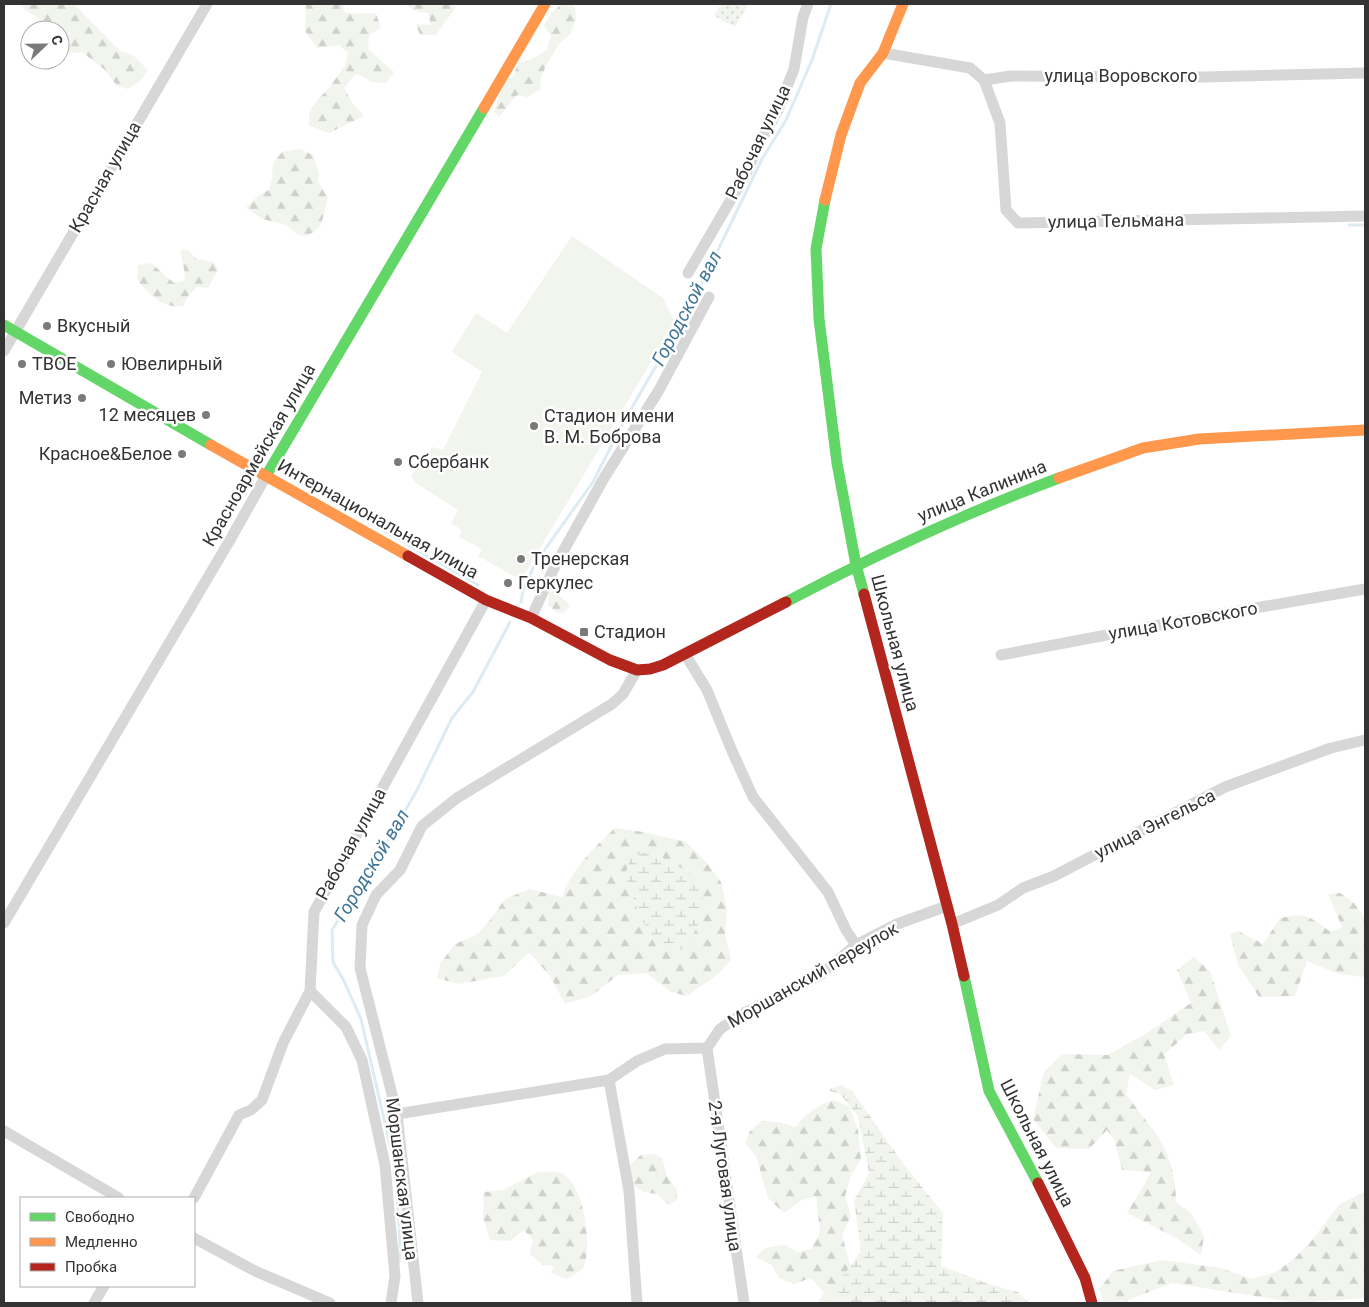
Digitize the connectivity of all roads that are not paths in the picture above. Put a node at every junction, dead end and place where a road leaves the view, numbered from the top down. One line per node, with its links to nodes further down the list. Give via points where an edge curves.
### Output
1 (206, 4): 12 (street, Красная улица)
2 (545, 4): 15 (street, Красноармейская улица)
3 (808, 4): 9 (street, Рабочая улица, via 794,69 778,110)
4 (903, 4): 5 (street, Школьная улица)
5 (883, 53): 7 (street, via 970,68); 16 (street, Школьная улица, via 860,83 841,135 816,250 819,319 837,463)
6 (1365, 73): 7 (street, улица Воровского, via 1204,77 1011,76)
7 (984, 80): 8 (street, улица Тельмана, via 1000,123 1006,210 1018,222)
8 (1365, 216)
9 (688, 273)
10 (709, 297): 19 (street, via 659,390 604,478 555,566)
11 (4, 325): 12 (street, Интернациональная улица)
12 (15, 332): 13 (street, Красная улица); 15 (street, Интернациональная улица)
13 (4, 351)
14 (1365, 430): 16 (street, улица Калинина, via 1198,439 1143,448 945,523)
15 (266, 476): 18 (street, Интернациональная улица); 25 (street, Красноармейская улица)
16 (856, 565): 20 (street, улица Калинина); 24 (street, Школьная улица)
17 (1365, 589): 21 (street, улица Котовского)
18 (486, 600): 19 (street, Интернациональная улица); 28 (street, Рабочая улица, via 314,912)
19 (531, 618): 22 (street, Интернациональная улица, via 610,660)
20 (685, 654): 22 (street, улица Калинина, via 657,667); 27 (street, via 707,690 753,797 828,892)
21 (1001, 655)
22 (637, 670): 31 (street, Моршанская улица, via 623,694 612,704 458,798 422,826 400,870 376,895 362,925 360,968)
23 (1365, 740): 26 (street, улица Энгельса, via 1331,748 1226,787 1054,876 1023,888 998,905)
24 (947, 906): 26 (street, Школьная улица); 27 (street, Моршанский переулок, via 897,924)
25 (4, 923)
26 (952, 924): 43 (street, Школьная улица, via 989,1091 1085,1278)
27 (856, 945): 29 (street, Моршанский переулок, via 820,975 744,1012 720,1029)
28 (310, 991): 34 (street, Рабочая улица, via 283,1043 262,1100 239,1115); 39 (street, Моршанская улица, via 346,1027 362,1060 385,1165 395,1276)
29 (707, 1048): 30 (street, via 665,1049 636,1060); 42 (street, 2-я Луговая улица)
30 (609, 1080): 31 (street); 41 (street, via 629,1191)
31 (397, 1114): 40 (street, Моршанская улица)
32 (4, 1131): 33 (street)
33 (117, 1197)
34 (195, 1197)
35 (195, 1239): 38 (street, via 255,1271)
36 (103, 1287): 37 (street)
37 (94, 1303)
38 (330, 1303)
39 (391, 1303)
40 (418, 1303)
41 (637, 1303)
42 (744, 1303)
43 (1092, 1303)

